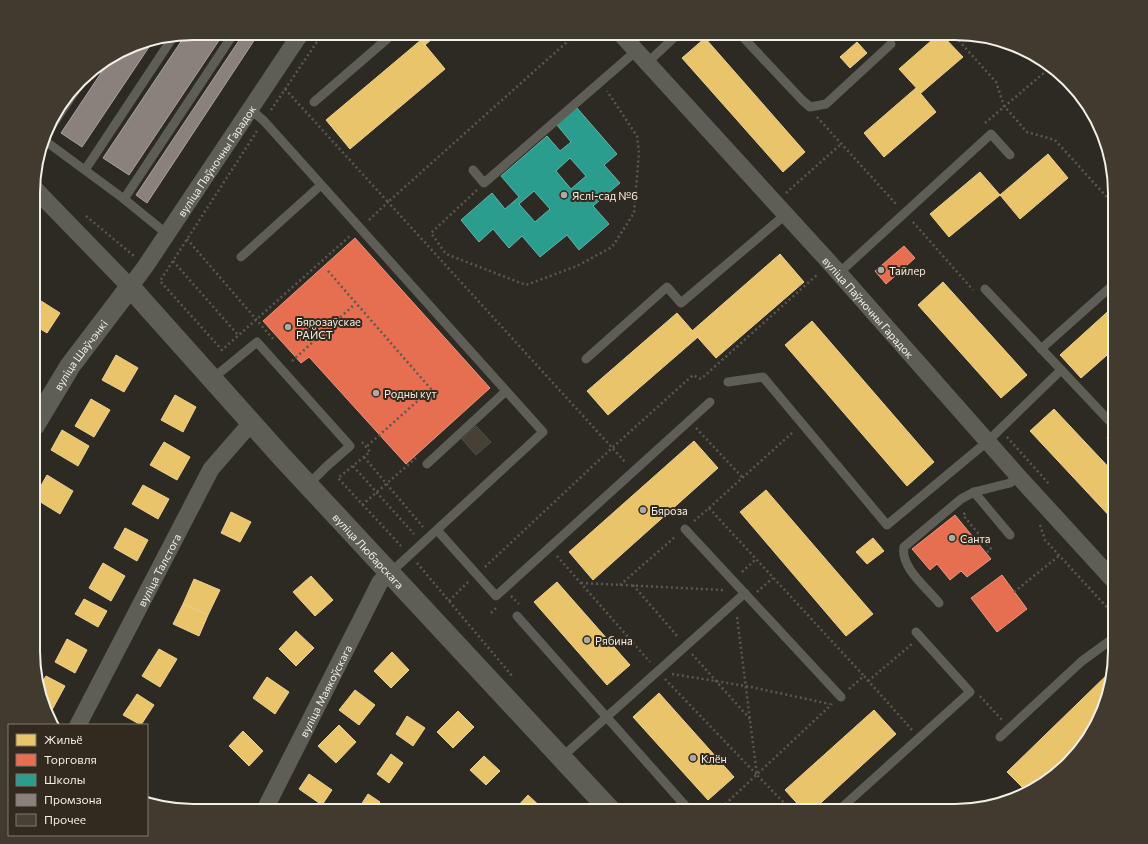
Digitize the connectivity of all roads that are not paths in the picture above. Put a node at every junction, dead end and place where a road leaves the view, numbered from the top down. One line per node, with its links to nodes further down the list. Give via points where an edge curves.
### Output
1 (229, 40): 18 (lane)
2 (296, 40): 11 (street, вуліца Паўночны Гарадок)
3 (386, 40): 10 (lane)
4 (626, 40): 9 (street, вуліца Паўночны Гарадок)
5 (669, 40): 9 (lane)
6 (746, 40): 8 (lane, via 810,107 826,104)
7 (170, 42): 14 (lane)
8 (891, 44)
9 (642, 57): 15 (lane, via 601,82 484,184); 19 (street, вуліца Паўночны Гарадок)
10 (314, 102)
11 (250, 109): 16 (lane, via 264,121); 20 (street, вуліца Паўночны Гарадок)
12 (48, 143): 14 (lane)
13 (1010, 155): 22 (lane, via 991,134)
14 (85, 170): 18 (lane)
15 (472, 170)
16 (321, 185): 21 (lane); 31 (lane)
17 (40, 194): 23 (street)
18 (124, 199): 20 (lane)
19 (786, 215): 22 (street, вуліца Паўночны Гарадок); 27 (lane, via 681,303 667,287)
20 (167, 234): 23 (street, вуліца Паўночны Гарадок)
21 (241, 257)
22 (839, 273): 36 (street, вуліца Паўночны Гарадок)
23 (130, 287): 29 (street, вуліца Любарскага); 33 (street, вуліца Шаўчэнкі, via 70,366)
24 (985, 289): 26 (lane)
25 (1108, 289): 26 (lane)
26 (1041, 349): 28 (lane)
27 (586, 359)
28 (1061, 370): 34 (lane); 36 (lane)
29 (212, 379): 35 (street, вуліца Любарскага); 39 (lane, via 256,342 350,446)
30 (728, 382): 36 (lane, via 763,377 887,525)
31 (506, 391): 37 (lane); 42 (lane, via 543,432)
32 (710, 402): 42 (lane, via 496,596)
33 (40, 416)
34 (1108, 420)
35 (251, 423): 39 (street, вуліца Любарскага); 53 (street, вуліца Талстога, via 211,469)
36 (988, 441): 38 (street, вуліца Паўночны Гарадок)
37 (427, 464)
38 (1018, 476): 40 (lane, via 1010,483); 45 (street, вуліца Паўночны Гарадок)
39 (308, 485): 44 (street, вуліца Любарскага)
40 (974, 492): 43 (lane); 47 (lane, via 961,499 904,547 902,555 910,568)
41 (685, 529): 46 (lane)
42 (434, 533): 44 (lane)
43 (1010, 535)
44 (390, 573): 55 (street, вуліца Любарскага); 56 (street, вуліца Маякоўскага, via 380,582)
45 (1108, 574)
46 (748, 596): 51 (lane); 52 (lane)
47 (939, 602)
48 (517, 616): 52 (lane)
49 (918, 634): 59 (lane, via 970,692)
50 (1108, 642): 54 (lane, via 1082,661)
51 (841, 697)
52 (606, 717): 55 (lane); 58 (lane)
53 (79, 724)
54 (1000, 737)
55 (562, 757): 57 (street, вуліца Любарскага)
56 (268, 804)
57 (615, 804)
58 (684, 804)
59 (846, 804)

